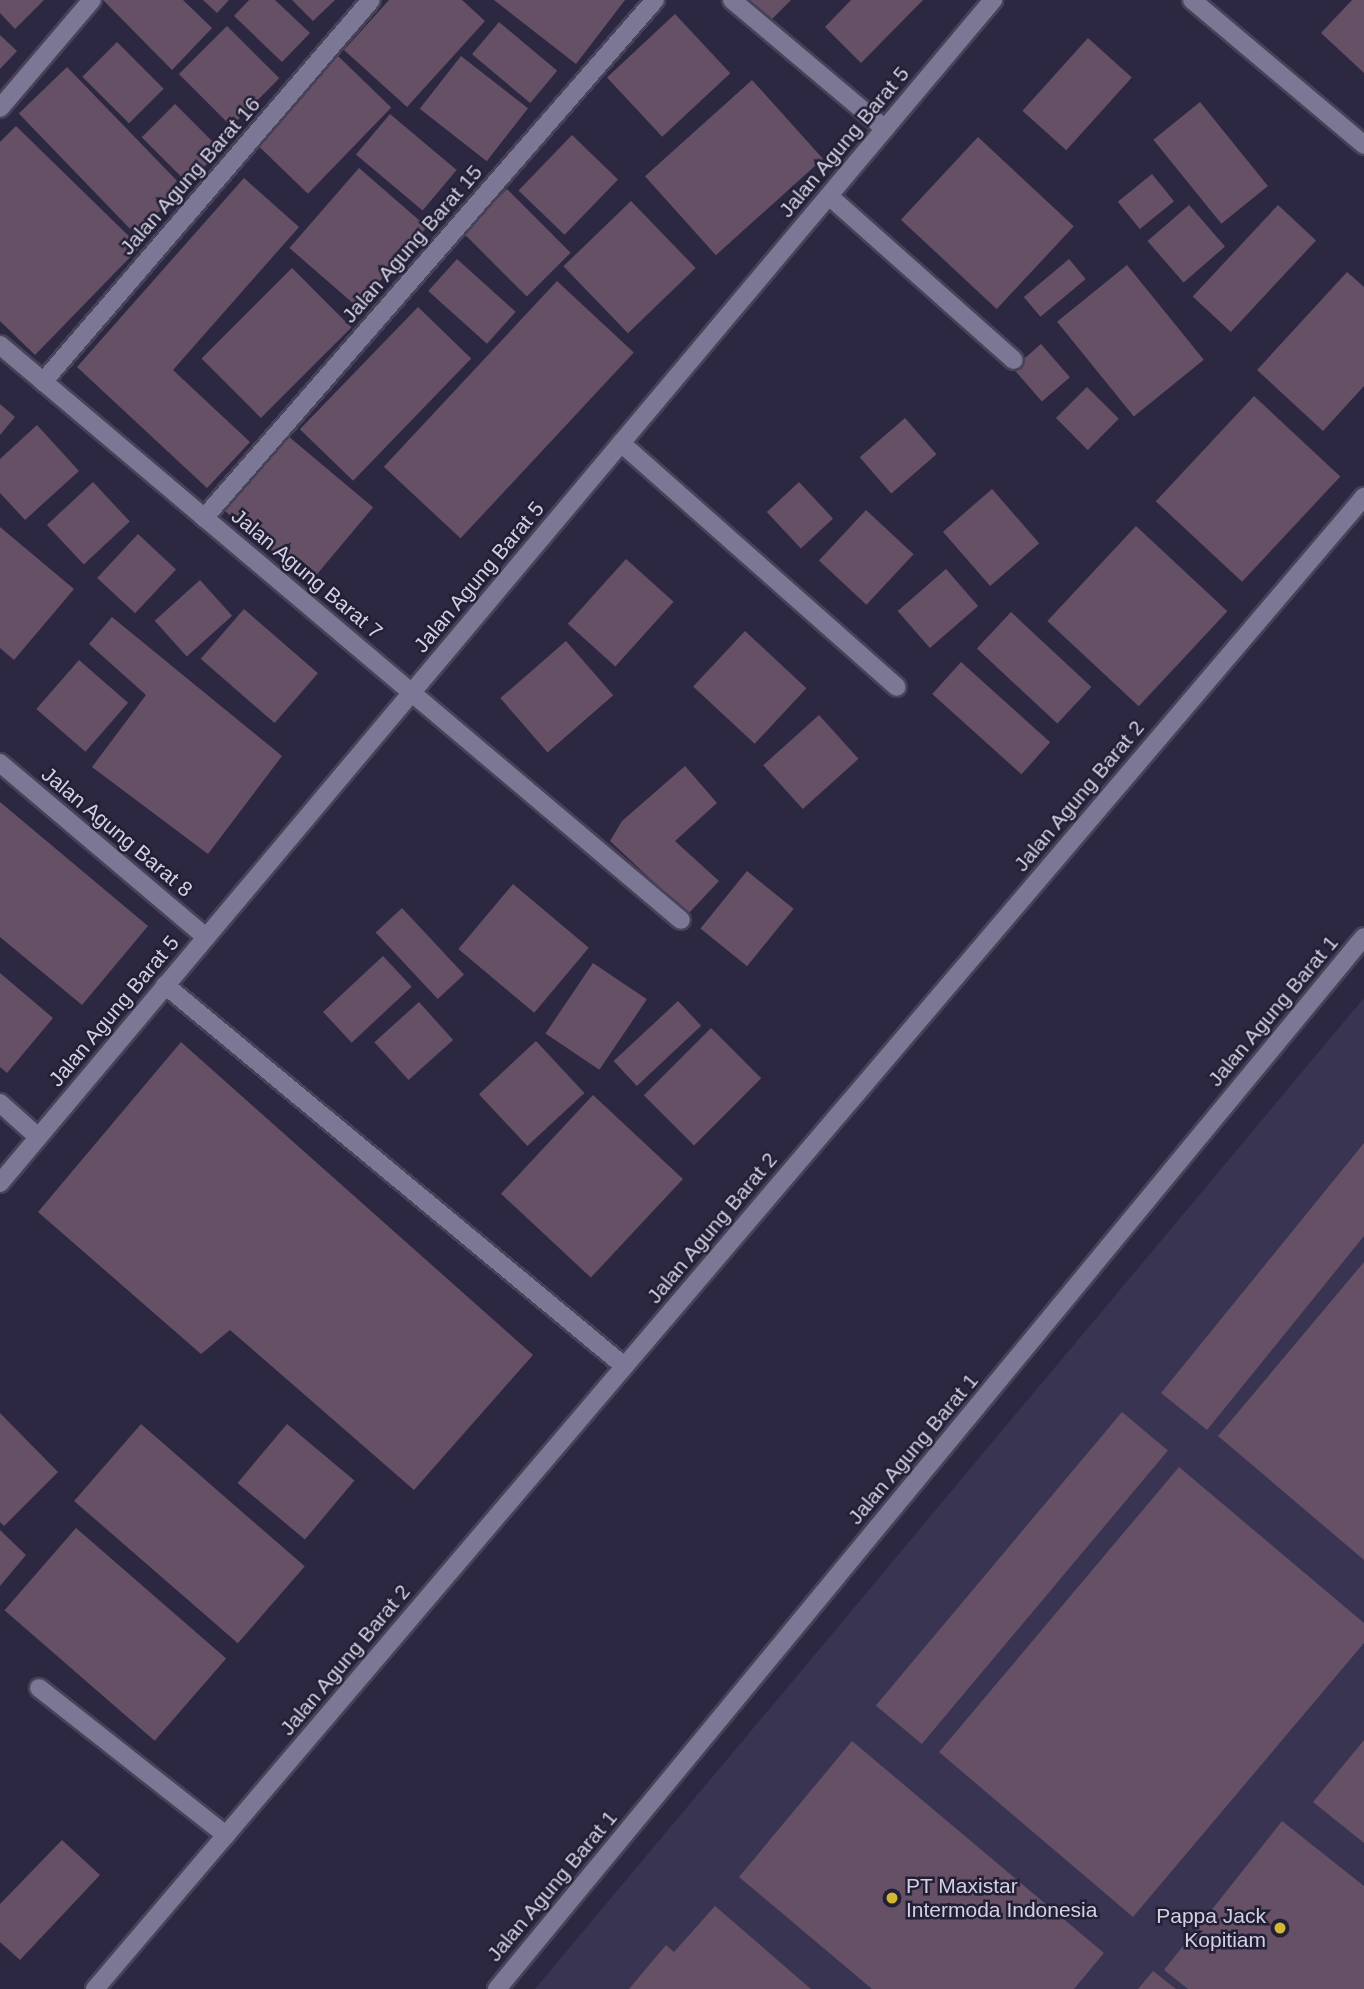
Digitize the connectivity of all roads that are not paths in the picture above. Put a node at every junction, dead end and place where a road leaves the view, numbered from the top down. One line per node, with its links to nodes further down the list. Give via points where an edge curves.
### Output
1 (92, 0): 7 (street)
2 (371, 0): 13 (street, Jalan Agung Barat 16)
3 (655, 0): 16 (street, Jalan Agung Barat 15)
4 (732, 0): 8 (street)
5 (993, 0): 8 (street, Jalan Agung Barat 5)
6 (1192, 0): 9 (street)
7 (0, 108)
8 (885, 130): 10 (street, Jalan Agung Barat 5)
9 (1364, 145)
10 (829, 196): 12 (street); 14 (street, Jalan Agung Barat 5)
11 (0, 345): 13 (street, Jalan Agung Barat 7)
12 (1014, 360)
13 (43, 382): 16 (street, Jalan Agung Barat 7)
14 (621, 443): 17 (street); 18 (street, Jalan Agung Barat 5)
15 (1364, 496): 27 (street, Jalan Agung Barat 2)
16 (204, 518): 18 (street, Jalan Agung Barat 7)
17 (897, 687)
18 (413, 691): 20 (street, Jalan Agung Barat 7); 21 (street, Jalan Agung Barat 5)
19 (0, 763): 21 (street, Jalan Agung Barat 8)
20 (681, 920)
21 (205, 937): 23 (street, Jalan Agung Barat 5)
22 (1364, 937): 31 (street, Jalan Agung Barat 1)
23 (165, 985): 25 (street, Jalan Agung Barat 5); 27 (street)
24 (0, 1103): 25 (street)
25 (38, 1137): 26 (street, Jalan Agung Barat 5)
26 (0, 1182)
27 (624, 1366): 29 (street, Jalan Agung Barat 2)
28 (39, 1688): 29 (street)
29 (226, 1835): 30 (street, Jalan Agung Barat 2)
30 (95, 1989)
31 (497, 1989)

